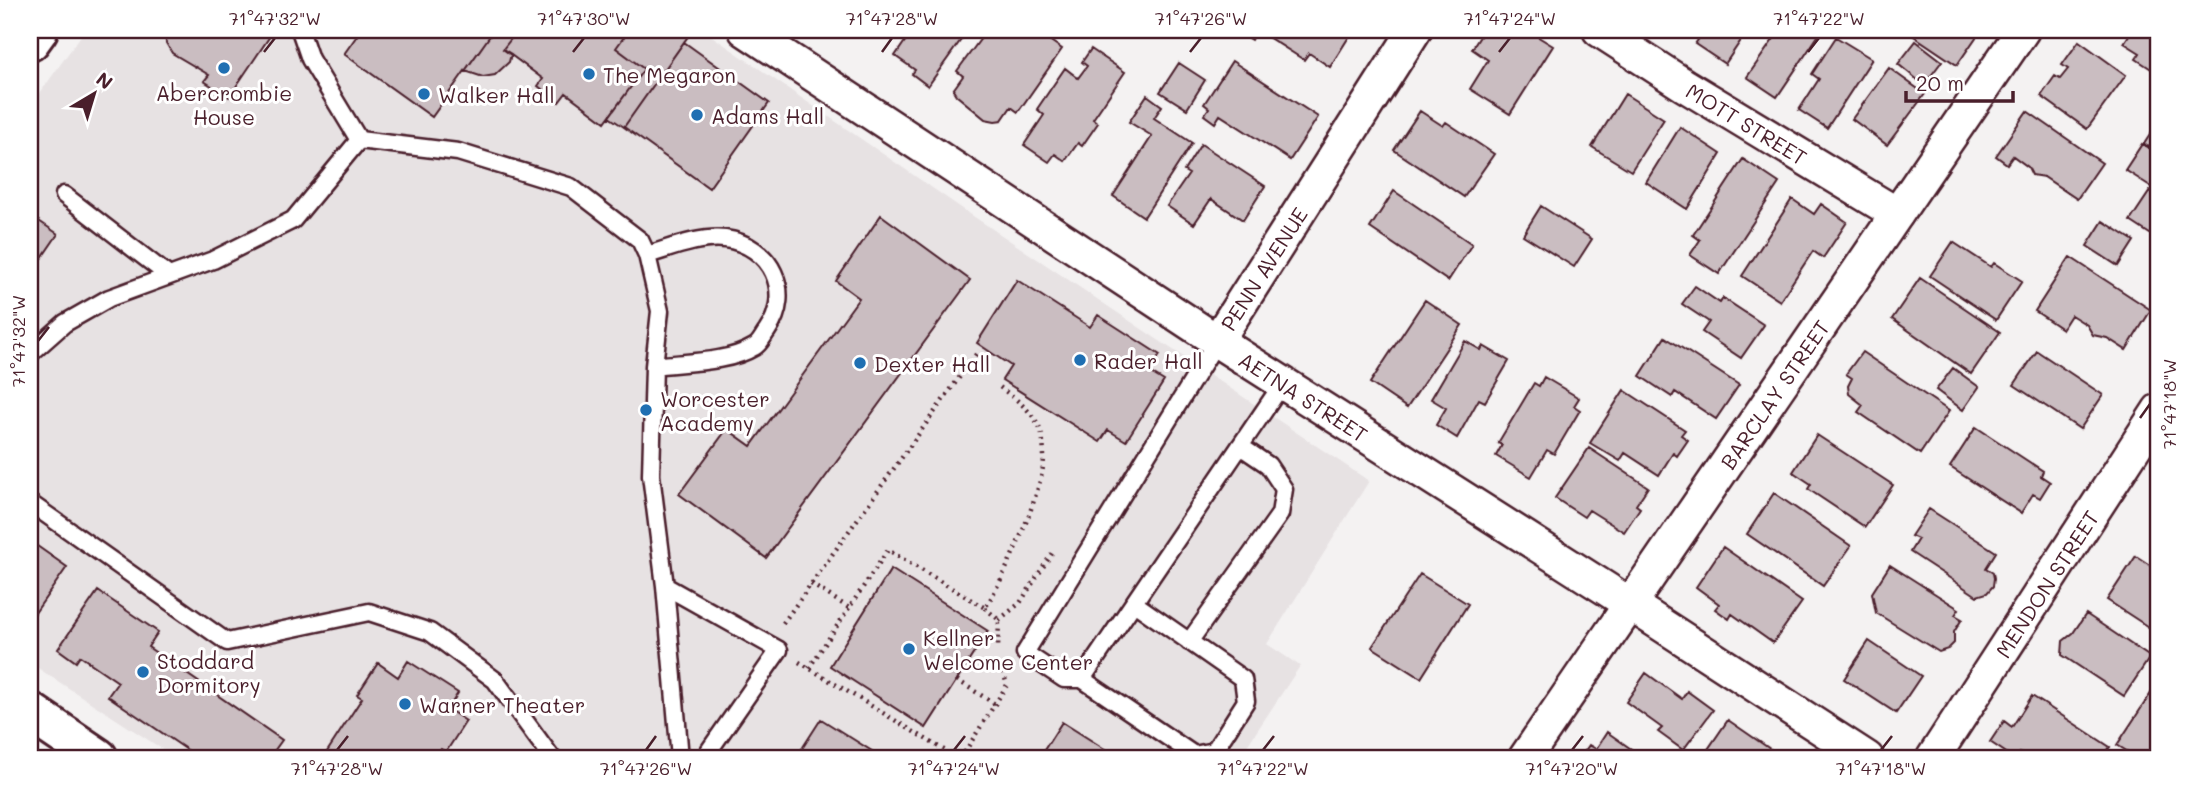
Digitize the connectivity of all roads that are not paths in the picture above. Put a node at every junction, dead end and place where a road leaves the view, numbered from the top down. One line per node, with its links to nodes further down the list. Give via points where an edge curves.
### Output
1 (38, 30): 7 (street)
2 (300, 30): 8 (lane, via 310,59)
3 (747, 30): 13 (street, AETNA STREET)
4 (1415, 30): 13 (street, PENN AVENUE)
5 (1598, 30): 10 (street, MOTT STREET)
6 (2023, 30): 10 (street, BARCLAY STREET)
7 (30, 41)
8 (359, 140): 11 (lane, via 458,152 572,187 640,240); 12 (lane, via 293,220 213,260)
9 (64, 195): 12 (lane)
10 (1897, 214): 22 (street, BARCLAY STREET)
11 (647, 255): 15 (lane, via 660,311); 15 (lane, via 696,241 724,239 749,245 766,258 778,282 778,307 757,346 734,356)
12 (169, 276): 14 (lane, via 109,298 65,323)
13 (1217, 341): 16 (street, AETNA STREET); 24 (lane, PENN AVENUE, via 1026,653 1064,679)
14 (30, 354)
15 (654, 366): 20 (lane, via 651,475)
16 (1283, 383): 18 (lane); 22 (street, AETNA STREET)
17 (2159, 410): 32 (street, MENDON STREET)
18 (1240, 446): 21 (lane); 23 (lane, via 1268,465 1284,489 1280,514)
19 (30, 503): 27 (lane, via 227,642 369,612 430,632 495,680)
20 (665, 586): 28 (lane); 29 (lane, via 773,647)
21 (1134, 603): 23 (lane); 24 (lane)
22 (1631, 604): 30 (street, BARCLAY STREET); 31 (street, AETNA STREET)
23 (1189, 642): 24 (lane, via 1243,679 1246,701 1214,751 1194,755)
24 (1082, 679)
25 (32, 718): 26 (street)
26 (98, 758)
27 (552, 758)
28 (680, 758)
29 (704, 758)
30 (1525, 758)
31 (1867, 758)
32 (1933, 758)

